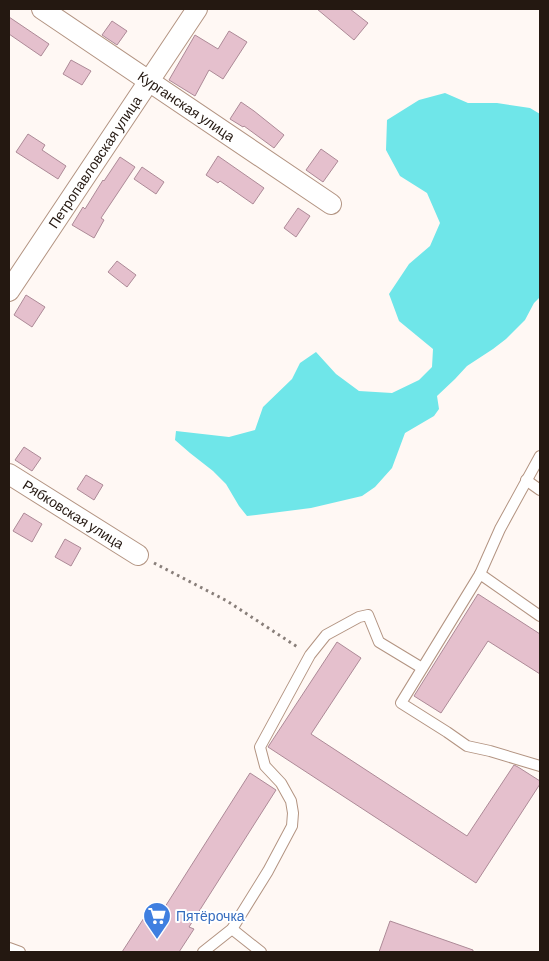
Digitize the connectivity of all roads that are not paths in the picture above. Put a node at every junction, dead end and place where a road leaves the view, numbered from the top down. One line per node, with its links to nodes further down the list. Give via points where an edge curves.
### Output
1 (42, 9): 3 (street, Курганская улица)
2 (197, 9): 3 (street, Петропавловская улица)
3 (149, 81): 4 (street, Курганская улица); 5 (street, Петропавловская улица)
4 (331, 204)
5 (9, 291)
6 (540, 456): 8 (lane)
7 (9, 474): 10 (street, Рябковская улица)
8 (526, 480): 9 (lane); 11 (lane)
9 (540, 490)
10 (138, 555)
11 (480, 574): 12 (lane); 13 (lane)
12 (540, 616)
13 (422, 668): 14 (lane, via 401,703 468,746); 15 (lane, via 379,642 368,615 326,635 310,655 260,747 265,766 281,783 290,801 292,826)
14 (540, 766)
15 (232, 929): 18 (lane); 19 (lane)
16 (9, 948): 17 (lane)
17 (20, 952)
18 (202, 952)
19 (261, 952)

